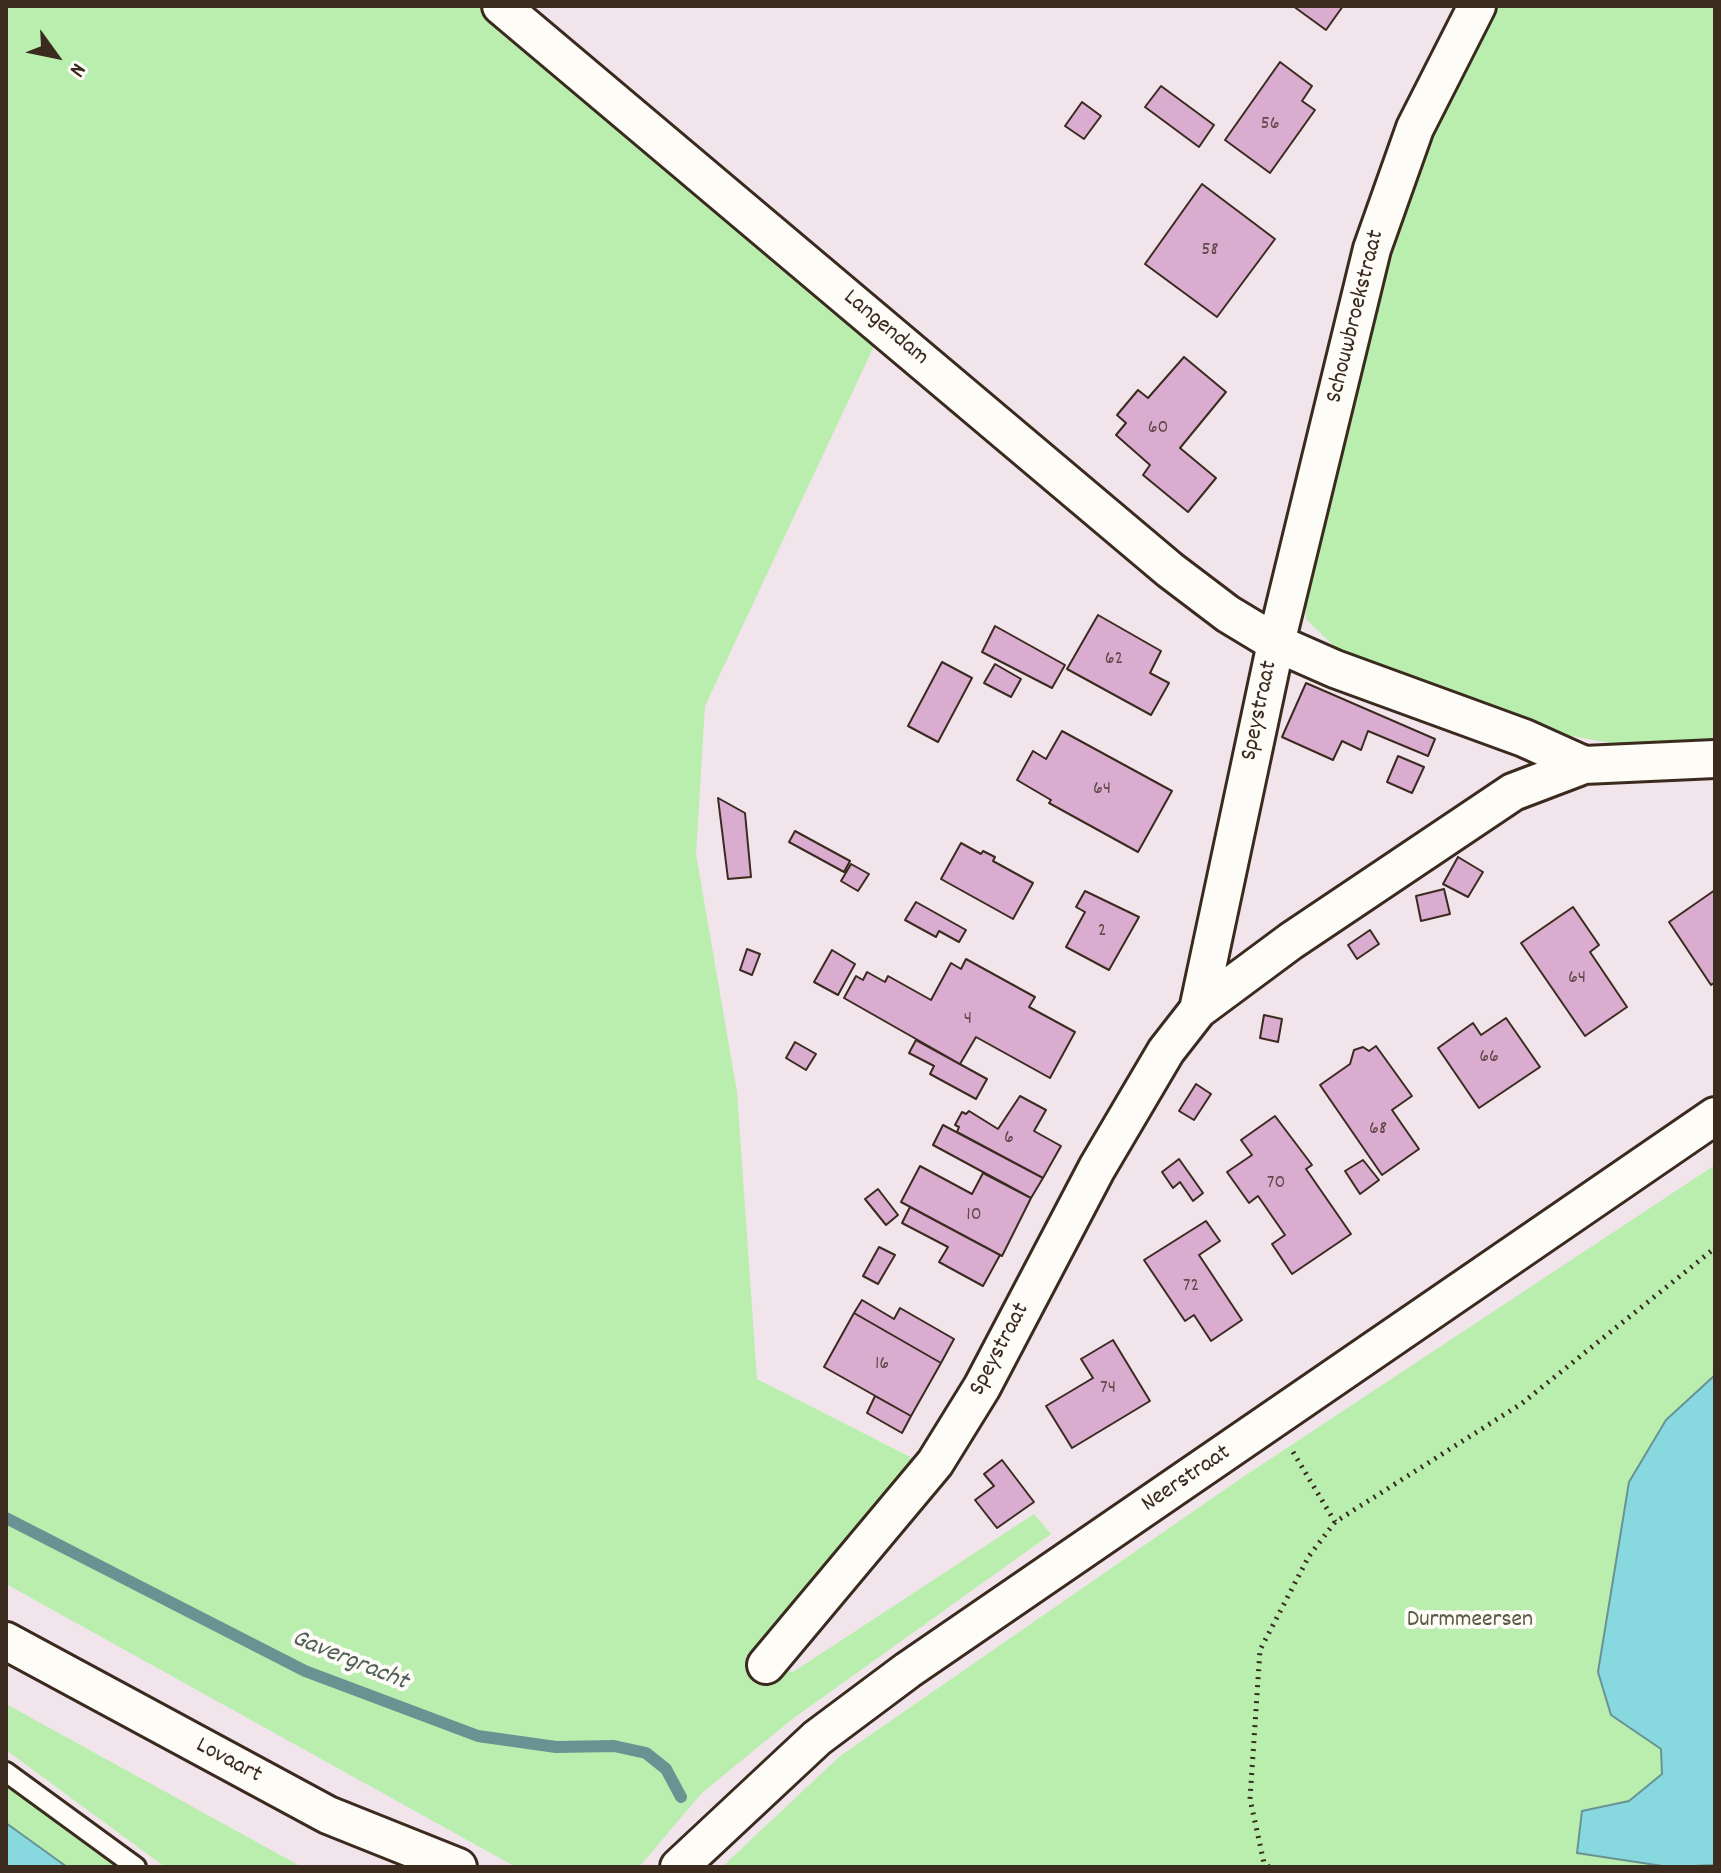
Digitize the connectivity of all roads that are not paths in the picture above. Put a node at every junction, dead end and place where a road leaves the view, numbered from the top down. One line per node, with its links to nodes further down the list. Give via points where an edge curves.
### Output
1 (501, 6): 3 (street, Langendam, via 1170,570)
2 (1477, 6): 3 (street, Schouwbroekstraat, via 1415,128 1386,205)
3 (1276, 643): 5 (street, Speystraat); 6 (street, Speystraat)
4 (1715, 759): 5 (street, Speystraat)
5 (1584, 765): 6 (street, Speystraat, via 1513,792)
6 (1198, 1010): 9 (street, Speystraat, via 1166,1051 1097,1168 982,1387 935,1463)
7 (1715, 1116): 13 (street, Neerstraat, via 908,1670 840,1721)
8 (6, 1641): 12 (street, Lovaart, via 328,1815)
9 (766, 1665)
10 (6, 1772): 11 (lane)
11 (136, 1867)
12 (458, 1867)
13 (679, 1867)

